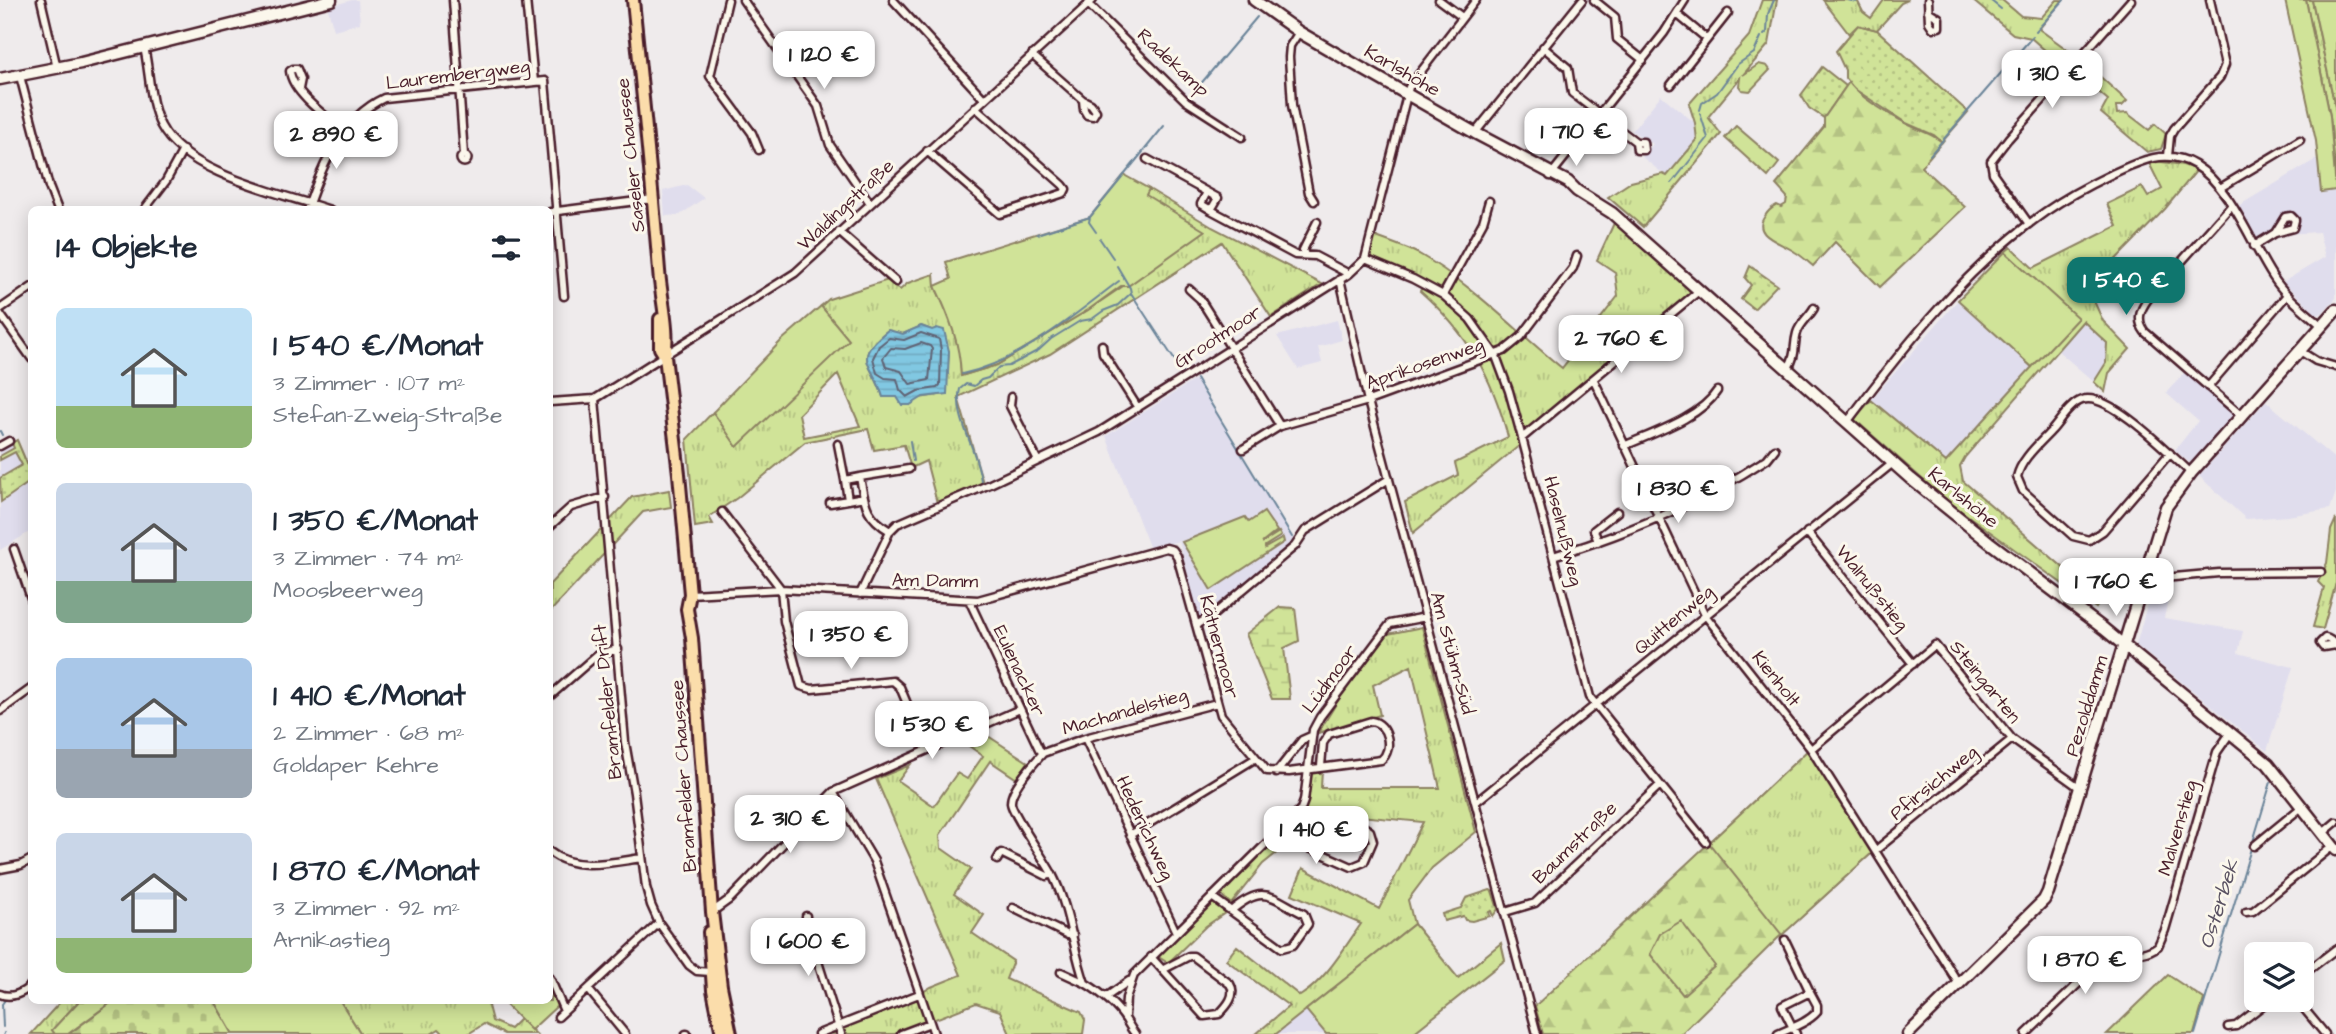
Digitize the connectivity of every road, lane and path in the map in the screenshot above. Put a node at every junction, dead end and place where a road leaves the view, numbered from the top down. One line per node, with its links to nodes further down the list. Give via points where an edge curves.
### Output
1 (41, 0): 29 (street)
2 (331, 0): 25 (main road)
3 (453, 0): 35 (street)
4 (526, 0): 32 (street)
5 (632, 0): 55 (main road, Saseler Chaussee)
6 (728, 0): 47 (street, via 710,76 752,133)
7 (743, 0): 58 (street, via 818,106 830,145)
8 (893, 0): 37 (street)
9 (1254, 0): 23 (main road, Karlshöhe)
10 (1439, 0): 22 (street)
11 (1476, 0): 22 (street)
12 (1582, 0): 26 (street)
13 (1594, 0): 28 (street, via 1615,17 1617,39)
14 (1928, 0): 19 (street)
15 (2131, 0): 66 (street, via 1992,161 1996,179)
16 (2210, 0): 50 (street, via 2225,65 2220,77 2174,129)
17 (1682, 1): 21 (street)
18 (1090, 2): 27 (street, Waldingstraße); 43 (street, Radekamp, via 1185,101)
19 (1928, 11)
20 (1728, 13): 24 (street)
21 (1678, 15): 24 (street); 28 (street)
22 (1462, 17): 36 (street)
23 (1299, 32): 36 (main road, Karlshöhe); 56 (street, via 1290,46 1292,105)
24 (1707, 39): 33 (street)
25 (144, 47): 29 (main road); 46 (street, via 157,116 167,135)
26 (1543, 47): 40 (street, via 1568,68 1572,93); 42 (street)
27 (1032, 55): 37 (street, Waldingstraße); 38 (street)
28 (1643, 60): 40 (street)
29 (57, 68): 30 (main road)
30 (20, 76): 31 (main road); 59 (street)
31 (0, 79)
32 (534, 82): 35 (street, Laurembergweg); 64 (street, Laurembergweg, via 545,81)
33 (1671, 85)
34 (299, 89): 41 (street)
35 (459, 90): 41 (street, Laurembergweg, via 384,98); 49 (street)
36 (1407, 94): 42 (main road, Karlshöhe); 72 (street)
37 (984, 99): 39 (street, Waldingstraße)
38 (1083, 100)
39 (975, 107): 48 (street, Waldingstraße); 48 (street, via 1063,184 1064,193 1000,214)
40 (1599, 114): 45 (street); 52 (street)
41 (344, 131): 61 (street, Laurembergweg, via 323,166)
42 (1475, 133): 52 (main road, Karlshöhe)
43 (1242, 137)
44 (2301, 140): 53 (street)
45 (1636, 142)
46 (183, 150): 60 (street); 61 (street, via 211,171)
47 (759, 150)
48 (927, 151): 58 (street, Waldingstraße)
49 (464, 155)
50 (2168, 156): 53 (street, via 2192,163); 66 (street, via 2142,160 2108,176)
51 (1147, 159): 54 (street)
52 (1551, 175): 78 (main road, Karlshöhe, via 1612,213)
53 (2220, 188): 62 (street)
54 (1208, 192): 63 (street, via 1218,198); 63 (street, via 1201,204)
55 (653, 199): 64 (street); 90 (main road, Saseler Chaussee)
56 (1314, 201)
57 (1489, 201): 79 (street, via 1483,222)
58 (870, 203): 67 (street, Waldingstraße)
59 (56, 206)
60 (147, 206)
61 (309, 206)
62 (2231, 206): 69 (street); 95 (street, via 2139,315 2145,332)
63 (1212, 210): 70 (street, via 1295,255)
64 (554, 211): 81 (street)
65 (1318, 222): 70 (street, via 1303,250)
66 (2029, 224): 103 (street, via 1949,298)
67 (839, 232): 75 (street); 90 (street, Waldingstraße, via 795,273)
68 (2275, 233): 69 (street)
69 (2255, 246): 80 (street)
70 (1305, 255): 73 (street)
71 (1577, 256): 91 (street, Aprikosenweg, via 1573,268 1521,337)
72 (1365, 259): 73 (street, Grootmoor); 79 (street, Haselnußweg)
73 (1349, 274): 74 (street, Grootmoor)
74 (1340, 279): 87 (street, Grootmoor); 99 (street, Am Stühm-Süd)
75 (896, 282)
76 (1189, 289): 87 (street)
77 (28, 290): 84 (street)
78 (1700, 290): 93 (main road, Karlshöhe); 94 (street)
79 (1443, 295): 91 (street, Haselnußweg, via 1470,319)
80 (2287, 295): 85 (street); 95 (street)
81 (564, 296)
82 (1814, 308): 93 (street, via 1800,326 1796,354)
83 (2336, 310): 85 (main road, Pezolddamm)
84 (0, 312): 89 (street)
85 (2322, 326): 88 (main road, Pezolddamm)
86 (1102, 345): 101 (street)
87 (1232, 347): 101 (street, Grootmoor); 104 (street)
88 (2300, 351): 92 (street); 102 (main road, Pezolddamm)
89 (28, 353)
90 (665, 356): 98 (street, Waldingstraße); 113 (main road, Saseler Chaussee)
91 (1496, 356): 99 (street, Aprikosenweg); 105 (street, Haselnußweg)
92 (2336, 367)
93 (1788, 368): 103 (main road, Karlshöhe)
94 (1594, 380): 105 (street); 109 (street, Kienholt)
95 (2208, 387): 102 (street)
96 (1717, 391): 109 (street, via 1710,403)
97 (1011, 397): 114 (street, via 1010,406)
98 (595, 399): 100 (street); 121 (street, Bramfelder Drift)
99 (1368, 401): 104 (street, Aprikosenweg); 119 (street, Am Stühm-Süd)
100 (553, 402)
101 (1138, 408): 114 (street, Grootmoor)
102 (2242, 416): 117 (main road, Pezolddamm)
103 (1848, 421): 115 (main road, Karlshöhe)
104 (1280, 426): 110 (street, Aprikosenweg)
105 (1522, 438): 134 (street, Haselnußweg)
106 (9, 441): 108 (street)
107 (838, 443): 120 (street)
108 (0, 446)
109 (1624, 446): 127 (street, Kienholt)
110 (1243, 449)
111 (1775, 449): 127 (street, via 1719,489)
112 (2170, 453): 112 (street, via 2130,418 2087,398 2062,418 2023,462 2017,477 2023,491 2073,536 2089,540 2103,531); 117 (street)
113 (678, 459): 139 (main road, Bramfelder Chaussee)
114 (1038, 461): 129 (street, Grootmoor, via 904,520)
115 (1893, 463): 130 (street, Quittenweg); 145 (main road, Karlshöhe)
116 (909, 469): 118 (street)
117 (2191, 473): 136 (main road, Pezolddamm, via 2166,507)
118 (860, 477): 120 (street); 122 (street)
119 (1389, 479): 143 (street, Am Stühm-Süd); 144 (street, via 1305,531 1295,546)
120 (845, 480): 123 (street)
121 (605, 497): 128 (street, via 571,507); 146 (street, Bramfelder Drift)
122 (864, 497): 123 (street); 129 (street, via 872,518)
123 (848, 500): 124 (street)
124 (830, 503)
125 (722, 512): 138 (street)
126 (1617, 512): 131 (street, via 1594,530)
127 (1659, 519): 131 (street); 142 (street, Kienholt)
128 (553, 523)
129 (890, 531): 140 (street)
130 (1807, 532): 142 (street, Quittenweg); 147 (street, Walnußstieg)
131 (1598, 542): 134 (street)
132 (14, 549): 137 (street)
133 (1173, 550): 141 (street, Am Damm); 144 (street, Kätnermoor)
134 (1553, 556): 151 (street, Haselnußweg)
135 (2320, 572): 136 (street)
136 (2145, 577): 145 (main road, Pezolddamm)
137 (28, 589)
138 (781, 589): 139 (street, Am Damm); 140 (street, Am Damm); 158 (street, via 784,621 801,686 812,689 893,681 900,687)
139 (690, 594): 188 (main road, Bramfelder Chaussee, via 687,609)
140 (860, 594): 141 (street, Am Damm)
141 (969, 600): 152 (street, Eulenacker)
142 (1705, 615): 151 (street, Quittenweg); 159 (street, Kienholt)
143 (1426, 618): 155 (street, Lüdmoor, via 1390,624 1320,717); 168 (street, Am Stühm-Süd)
144 (1196, 625): 150 (street, Kätnermoor)
145 (2124, 646): 154 (main road, Karlshöhe); 166 (main road, Pezolddamm)
146 (618, 649): 149 (street, via 598,654); 180 (street, Bramfelder Drift, via 625,742)
147 (1913, 664): 157 (street, Steingarten, via 1935,645); 159 (street)
148 (28, 691): 153 (street)
149 (553, 693)
150 (1217, 703): 156 (street, Machandelstieg); 161 (street, Kätnermoor, via 1221,715)
151 (1596, 706): 165 (street, Haselnußweg); 168 (street, Quittenweg)
152 (1020, 709): 158 (street); 160 (street, Eulenacker)
153 (0, 711)
154 (2231, 732): 169 (main road, Karlshöhe, via 2268,764); 232 (street, Malvenstieg, via 2217,752 2158,946 2141,955 2107,956)
155 (1311, 736): 163 (street, Lüdmoor); 164 (street, via 1302,740)
156 (1085, 738): 160 (street, Machandelstieg); 173 (street, Hederichweg)
157 (2011, 739): 166 (street, Steingarten); 178 (street, Pfirsichweg)
158 (926, 749): 167 (street)
159 (1811, 749): 178 (street, Kienholt)
160 (1043, 753): 184 (street, via 1011,801)
161 (1256, 758): 164 (street, Kätnermoor, via 1267,771); 173 (street)
162 (1321, 766): 162 (street, via 1383,759 1388,749 1384,728 1371,720 1331,733 1323,743); 163 (street)
163 (1307, 769): 164 (street); 171 (street, Lüdmoor, via 1302,806)
164 (1276, 773)
165 (1660, 785): 175 (street, Haselnußweg); 189 (street, Baumstraße, via 1535,903)
166 (2080, 788): 204 (main road, Pezolddamm, via 2044,900)
167 (833, 792): 188 (street); 210 (street, via 874,861)
168 (1476, 802): 189 (street, Am Stühm-Süd)
169 (2303, 806): 172 (main road, Karlshöhe); 176 (street)
170 (2336, 821): 172 (street)
171 (1278, 832): 174 (street); 185 (street, Lüdmoor)
172 (2323, 833): 177 (main road, Karlshöhe)
173 (1130, 835): 193 (street, Hederichweg)
174 (1294, 841): 174 (street, via 1354,867 1364,862 1373,841 1364,827 1319,820)
175 (1706, 842)
176 (2255, 846)
177 (2335, 848): 190 (street)
178 (1876, 850): 204 (street, Kienholt)
179 (553, 855): 180 (street, via 582,863)
180 (642, 858): 192 (street, Bramfelder Drift)
181 (997, 860): 184 (street, via 1001,853 1047,876)
182 (28, 861): 183 (street)
183 (0, 869)
184 (1052, 874): 194 (street)
185 (1212, 897): 187 (street); 193 (street, Lüdmoor)
186 (1013, 908): 194 (street)
187 (1231, 911): 187 (street, via 1282,948 1295,943 1308,925 1304,914 1261,893)
188 (712, 912): 200 (main road, Bramfelder Chaussee, via 709,931)
189 (1505, 912): 229 (street, Am Stühm-Süd)
190 (2246, 912)
191 (806, 916): 218 (street)
192 (659, 923): 200 (street, Bramfelder Drift, via 691,968); 207 (street)
193 (1176, 932): 197 (street, Lüdmoor)
194 (1073, 935): 203 (street)
195 (1785, 940): 208 (street)
196 (2336, 948): 198 (street)
197 (1151, 957): 199 (street); 202 (street, Lüdmoor)
198 (2314, 966)
199 (1164, 970): 199 (street, via 1204,1016 1219,1014 1232,995 1230,984 1192,956)
200 (715, 972): 222 (main road, Bramfelder Chaussee); 223 (main road, Bramfelder Chaussee)
201 (1060, 972): 203 (street)
202 (1130, 980): 211 (street, Lüdmoor); 215 (street)
203 (1085, 983): 211 (street)
204 (1959, 984): 231 (main road, Pezolddamm)
205 (553, 985): 212 (street)
206 (28, 988): 209 (street, via 12,996)
207 (588, 989): 212 (street); 221 (street)
208 (1811, 992): 220 (street, via 1817,1012); 220 (street, via 1782,1006)
209 (0, 994)
210 (919, 994): 217 (street); 218 (street)
211 (1106, 997): 215 (street)
212 (564, 1011): 216 (street)
213 (2255, 1012): 219 (street)
214 (2307, 1012): 233 (street)
215 (1125, 1016): 228 (street)
216 (558, 1017)
217 (930, 1023): 226 (street); 227 (street)
218 (838, 1025): 224 (street); 225 (street)
219 (2228, 1027)
220 (1794, 1031): 230 (street)
221 (625, 1034)
222 (722, 1034)
223 (731, 1034)
224 (818, 1034)
225 (841, 1034)
226 (901, 1034)
227 (934, 1034)
228 (1135, 1034)
229 (1537, 1034)
230 (1778, 1034)
231 (1908, 1034)
232 (2026, 1034)
233 (2325, 1034)

